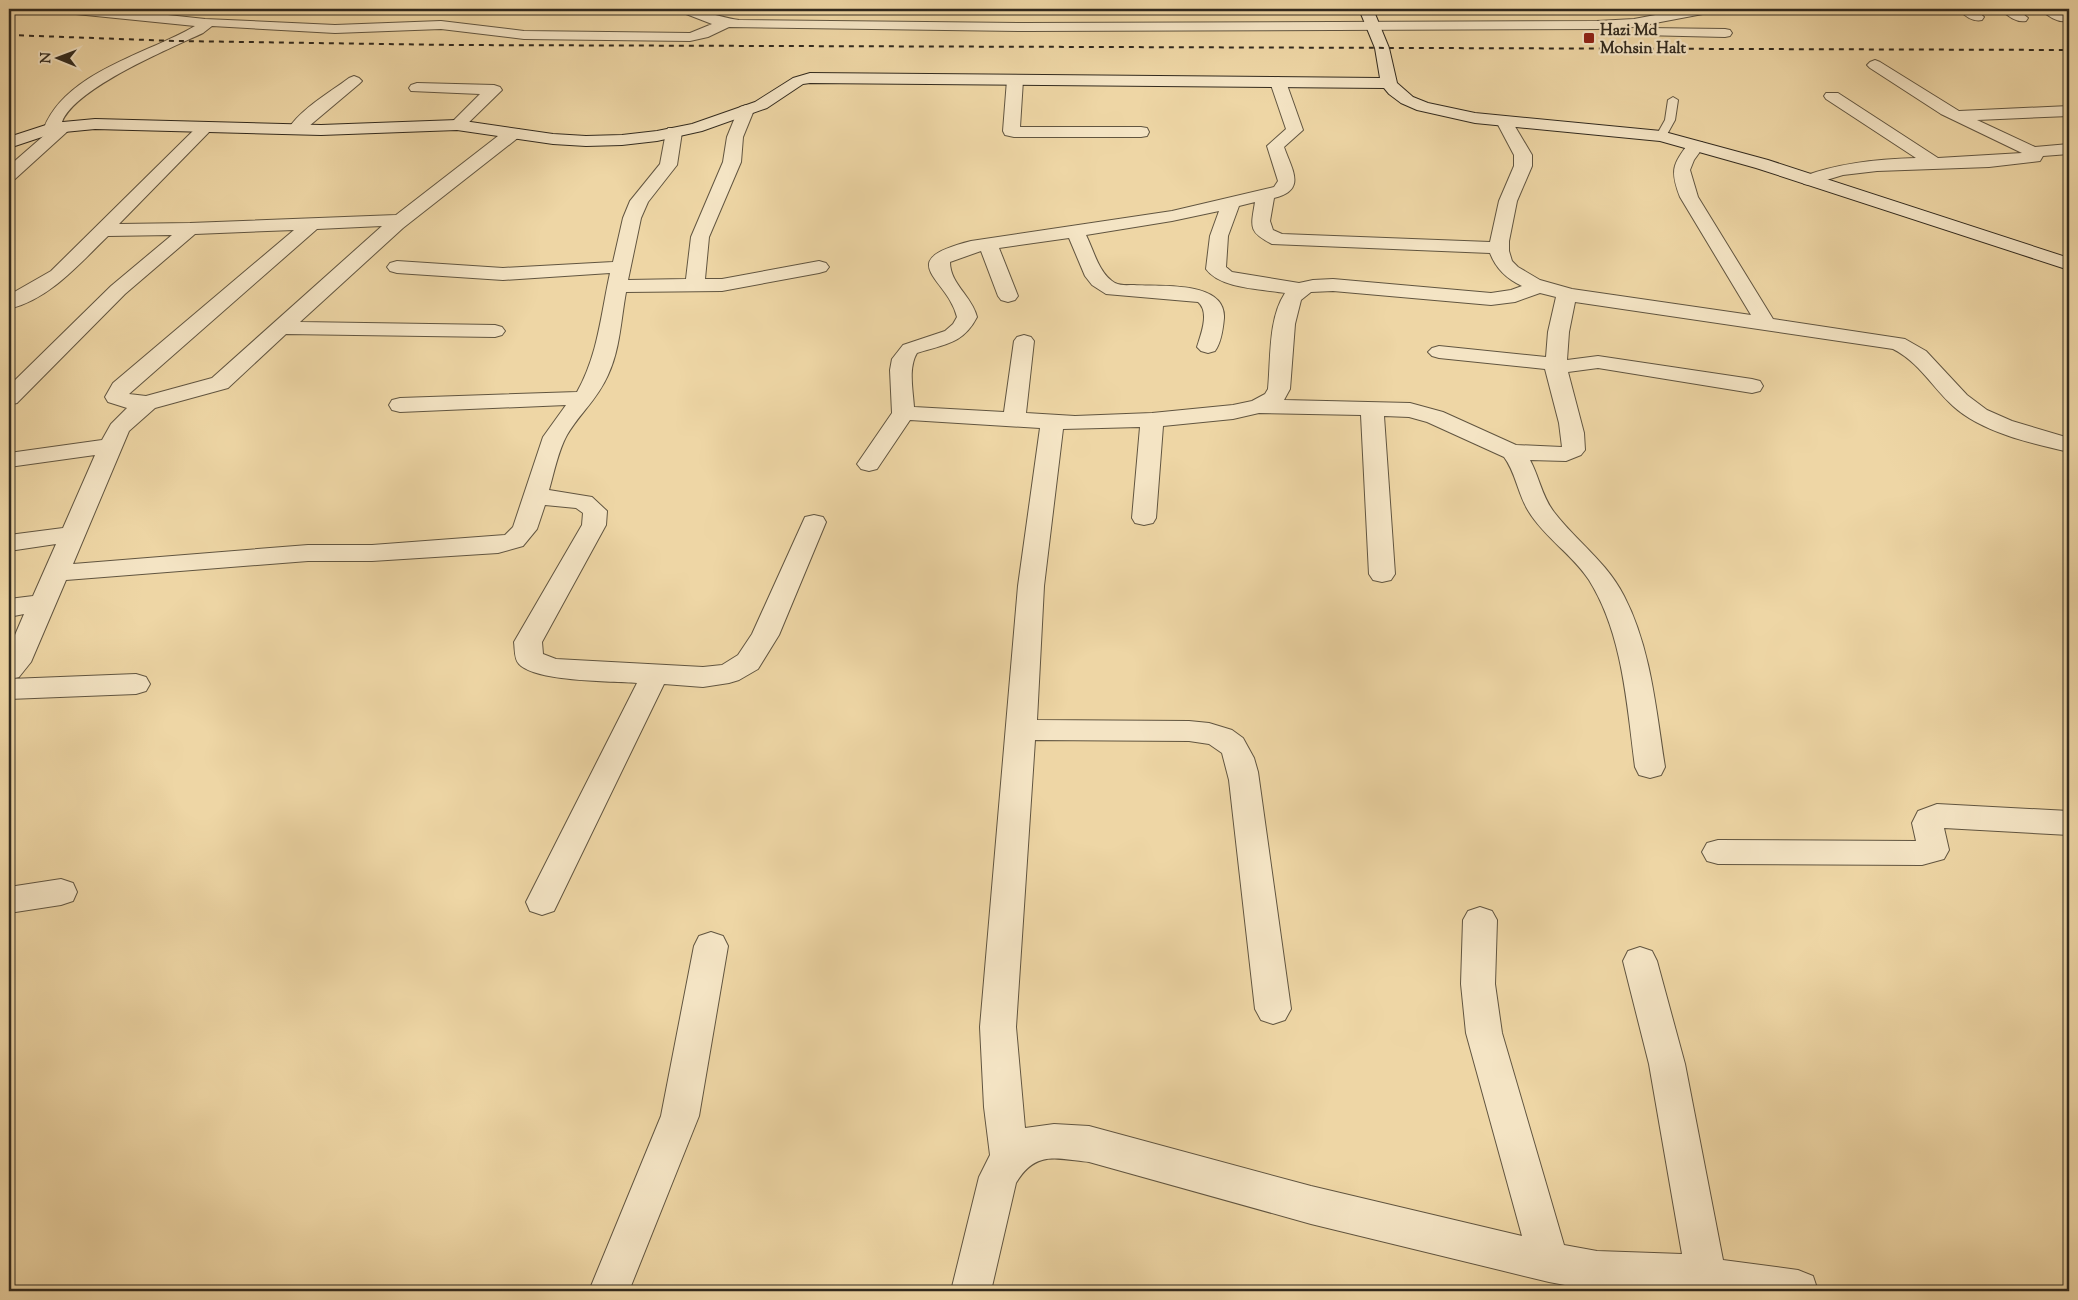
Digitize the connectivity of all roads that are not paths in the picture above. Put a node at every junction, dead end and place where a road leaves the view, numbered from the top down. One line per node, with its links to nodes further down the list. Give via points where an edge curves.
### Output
1 (66, 9): 13 (street)
2 (686, 9): 15 (street)
3 (756, 9): 15 (street)
4 (924, 9): 16 (street)
5 (1246, 9): 18 (street)
6 (1366, 9): 17 (street)
7 (1614, 9): 14 (street)
8 (1708, 9): 14 (street)
9 (2008, 9): 11 (street)
10 (2048, 9): 12 (street)
11 (2021, 18)
12 (2062, 18)
13 (206, 23): 15 (street, via 335,29 441,25 524,35 690,37); 34 (street, via 198,30 100,78 61,110 52,123)
14 (1629, 23): 17 (street); 19 (street, via 1646,32)
15 (733, 24): 16 (street)
16 (916, 25): 18 (street)
17 (1373, 25): 18 (street); 24 (street, via 1382,48)
18 (1244, 26)
19 (1725, 33)
20 (1874, 65): 30 (street)
21 (1015, 80): 23 (street); 28 (street, via 802,79 761,105); 37 (street, via 1014,132)
22 (354, 81): 35 (street)
23 (1278, 82): 24 (street); 47 (street, via 1294,130 1275,146 1287,181 1280,191)
24 (1389, 83): 31 (street, via 1407,100 1423,107)
25 (417, 88): 32 (street, via 494,90)
26 (1832, 96): 44 (street)
27 (1673, 100): 39 (lane, via 1668,125)
28 (746, 110): 36 (street, via 696,128); 60 (street, via 735,137 732,162 700,237)
29 (2069, 111): 30 (street)
30 (1956, 116): 43 (street)
31 (1504, 121): 39 (street); 55 (street, via 1523,155 1523,166 1507,200)
32 (457, 125): 35 (street, via 371,130); 38 (street)
33 (206, 127): 34 (street, via 95,124); 35 (street); 52 (street)
34 (58, 128): 40 (street); 45 (street)
35 (296, 129)
36 (674, 132): 38 (street, via 586,142); 59 (street, via 668,165 639,201 632,218)
37 (1141, 132)
38 (512, 133): 49 (street)
39 (1661, 136): 41 (street)
40 (9, 143)
41 (1696, 146): 46 (street); 66 (street, via 1683,160 1681,168 1688,197)
42 (2069, 149): 43 (street)
43 (2034, 153): 44 (street, via 2029,157)
44 (1936, 164): 46 (street, via 1853,168)
45 (9, 175)
46 (1810, 180): 56 (street)
47 (1266, 194): 48 (street); 55 (street, via 1261,228 1279,240)
48 (1231, 203): 53 (street, via 1172,216); 62 (street, via 1219,236 1216,269 1226,277)
49 (402, 220): 50 (street); 67 (street)
50 (312, 224): 51 (street); 76 (street, via 121,388 116,397)
51 (190, 229): 52 (street); 74 (street, via 118,290)
52 (104, 230): 65 (street, via 58,275)
53 (1075, 230): 54 (street); 70 (street, via 1095,276 1114,290 1196,295 1211,301 1213,320)
54 (988, 244): 64 (street); 80 (street, via 947,254 940,260 940,272 967,318 962,328 952,335 910,349 903,359 900,370)
55 (1499, 248): 61 (street, via 1504,262 1524,280)
56 (2069, 264)
57 (397, 267): 59 (street)
58 (819, 267): 60 (street, via 722,285)
59 (619, 277): 60 (street); 75 (street, via 606,349)
60 (695, 286)
61 (1538, 287): 62 (street, via 1515,296 1490,299 1333,285); 63 (street)
62 (1300, 289): 78 (street, via 1287,306 1279,389 1274,398)
63 (1568, 294): 66 (street); 72 (street, via 1558,333)
64 (1008, 296)
65 (9, 303)
66 (1766, 324): 84 (street, via 1881,340 1910,348 1968,408 2007,426)
67 (281, 328): 68 (street); 76 (street, via 220,384)
68 (495, 331)
69 (1024, 341): 81 (street)
70 (1208, 347)
71 (1439, 352): 72 (street)
72 (1556, 366): 73 (street, via 1598,362); 86 (street, via 1574,437 1573,450 1566,454)
73 (1752, 386)
74 (9, 398)
75 (585, 398): 77 (street); 89 (street, via 554,437)
76 (146, 403): 85 (street, via 120,429)
77 (400, 405)
78 (1259, 406): 79 (street); 82 (street, via 1204,416)
79 (1372, 408): 86 (street, via 1424,412); 95 (street)
80 (903, 413): 81 (street); 88 (street)
81 (1014, 420): 83 (street)
82 (1152, 420): 83 (street); 90 (street)
83 (1052, 422): 102 (street, via 1031,586)
84 (2069, 445)
85 (111, 446): 87 (street); 92 (street)
86 (1512, 452): 103 (street, via 1520,460 1541,512 1594,570 1619,615 1637,680)
87 (9, 460)
88 (869, 464)
89 (536, 496): 94 (street, via 525,529 514,541 498,545 372,553 308,553); 99 (street, via 583,502 595,511 594,525 528,642 530,659 552,668)
90 (1144, 518)
91 (814, 522): 99 (street, via 765,635 748,662 729,673 703,677)
92 (73, 534): 93 (street); 94 (street)
93 (9, 543)
94 (56, 573): 96 (street)
95 (1382, 574)
96 (43, 603): 97 (street); 98 (street, via 17,662)
97 (9, 608)
98 (9, 670)
99 (654, 674): 108 (street)
100 (136, 684): 101 (street)
101 (9, 689)
102 (1022, 730): 112 (street, via 1189,731 1213,734 1230,743 1236,751 1242,773 1253,837); 113 (street, via 998,1028)
103 (1650, 767)
104 (2069, 823): 105 (street, via 1937,816 1929,819 1927,824 1934,850 1922,853)
105 (1718, 852)
106 (60, 892): 107 (street)
107 (9, 900)
108 (542, 902)
109 (1480, 920): 114 (street, via 1478,984 1484,1033)
110 (711, 946): 116 (street, via 680,1116)
111 (1640, 961): 115 (street, via 1667,1064)
112 (1273, 1009)
113 (1010, 1158): 114 (street, via 1028,1144 1054,1141 1088,1144 1311,1205); 117 (street, via 998,1177)
114 (1549, 1262): 115 (street, via 1596,1272)
115 (1706, 1277): 118 (street)
116 (609, 1291)
117 (971, 1291)
118 (1798, 1291)

